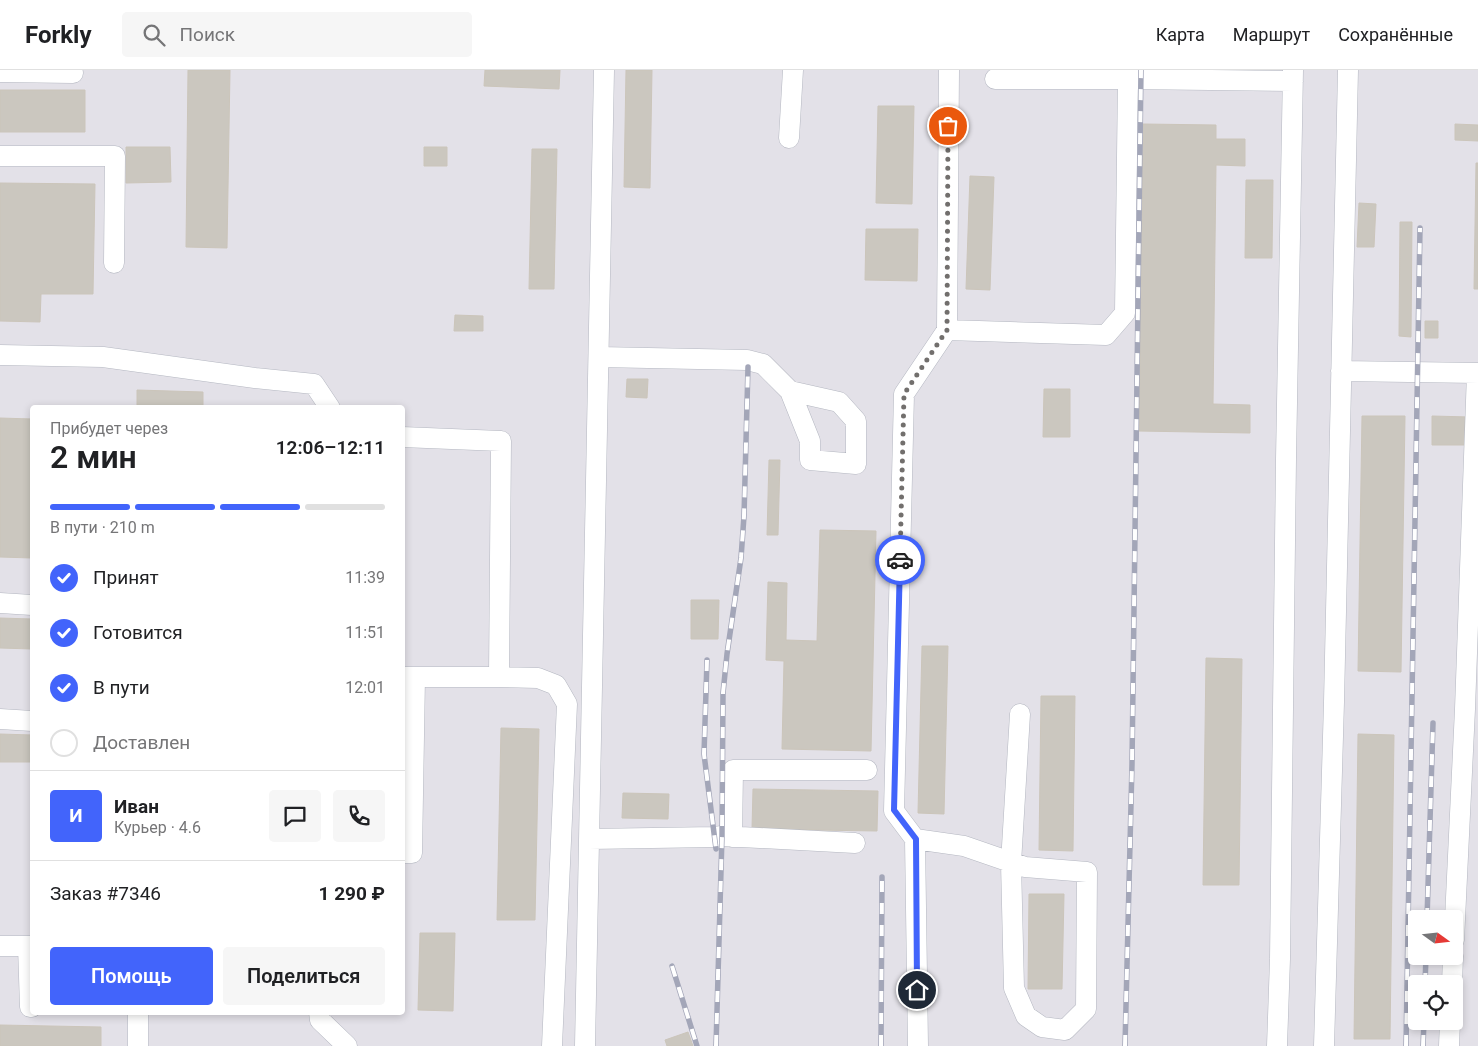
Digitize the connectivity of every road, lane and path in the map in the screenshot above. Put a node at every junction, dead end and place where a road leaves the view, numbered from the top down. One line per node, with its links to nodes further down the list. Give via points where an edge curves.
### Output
1 (604, 70): 15 (street)
2 (792, 70): 10 (street)
3 (949, 70): 13 (street)
4 (1348, 70): 16 (street)
5 (0, 72): 6 (street)
6 (73, 73)
7 (1293, 75): 8 (street); 47 (street)
8 (1128, 78): 9 (street); 13 (street, via 1124,312 1106,336)
9 (995, 79)
10 (789, 138)
11 (0, 156): 12 (street, via 115,156)
12 (114, 263)
13 (947, 330): 31 (street, via 904,394 894,810)
14 (0, 355): 19 (street, via 103,356 314,384)
15 (598, 357): 18 (street, via 747,360 762,364); 30 (street)
16 (1341, 371): 17 (street); 48 (street)
17 (1477, 373): 35 (street)
18 (790, 391)
19 (328, 405)
20 (405, 437): 23 (street, via 501,441)
21 (0, 603): 22 (street)
22 (30, 605)
23 (499, 676): 24 (street); 44 (street, via 538,678 556,685 567,704)
24 (409, 677): 33 (street, via 412,853)
25 (1020, 714): 34 (street)
26 (0, 719): 27 (street)
27 (30, 720)
28 (867, 770): 29 (street, via 732,770)
29 (732, 837): 30 (street); 32 (street)
30 (589, 839): 45 (street)
31 (916, 839): 34 (street, via 964,846); 46 (street)
32 (855, 843)
33 (405, 853)
34 (1011, 862): 34 (street, via 1014,988 1026,1016 1042,1027 1065,1030 1086,1009 1087,872 1025,867)
35 (1455, 910)
36 (0, 946): 37 (street)
37 (30, 946): 38 (street)
38 (30, 1007)
39 (138, 1015): 42 (street)
40 (319, 1015): 43 (street, via 320,1020)
41 (1450, 1030): 49 (street)
42 (138, 1046)
43 (347, 1046)
44 (552, 1046)
45 (585, 1046)
46 (918, 1046)
47 (1277, 1046)
48 (1324, 1046)
49 (1449, 1046)

